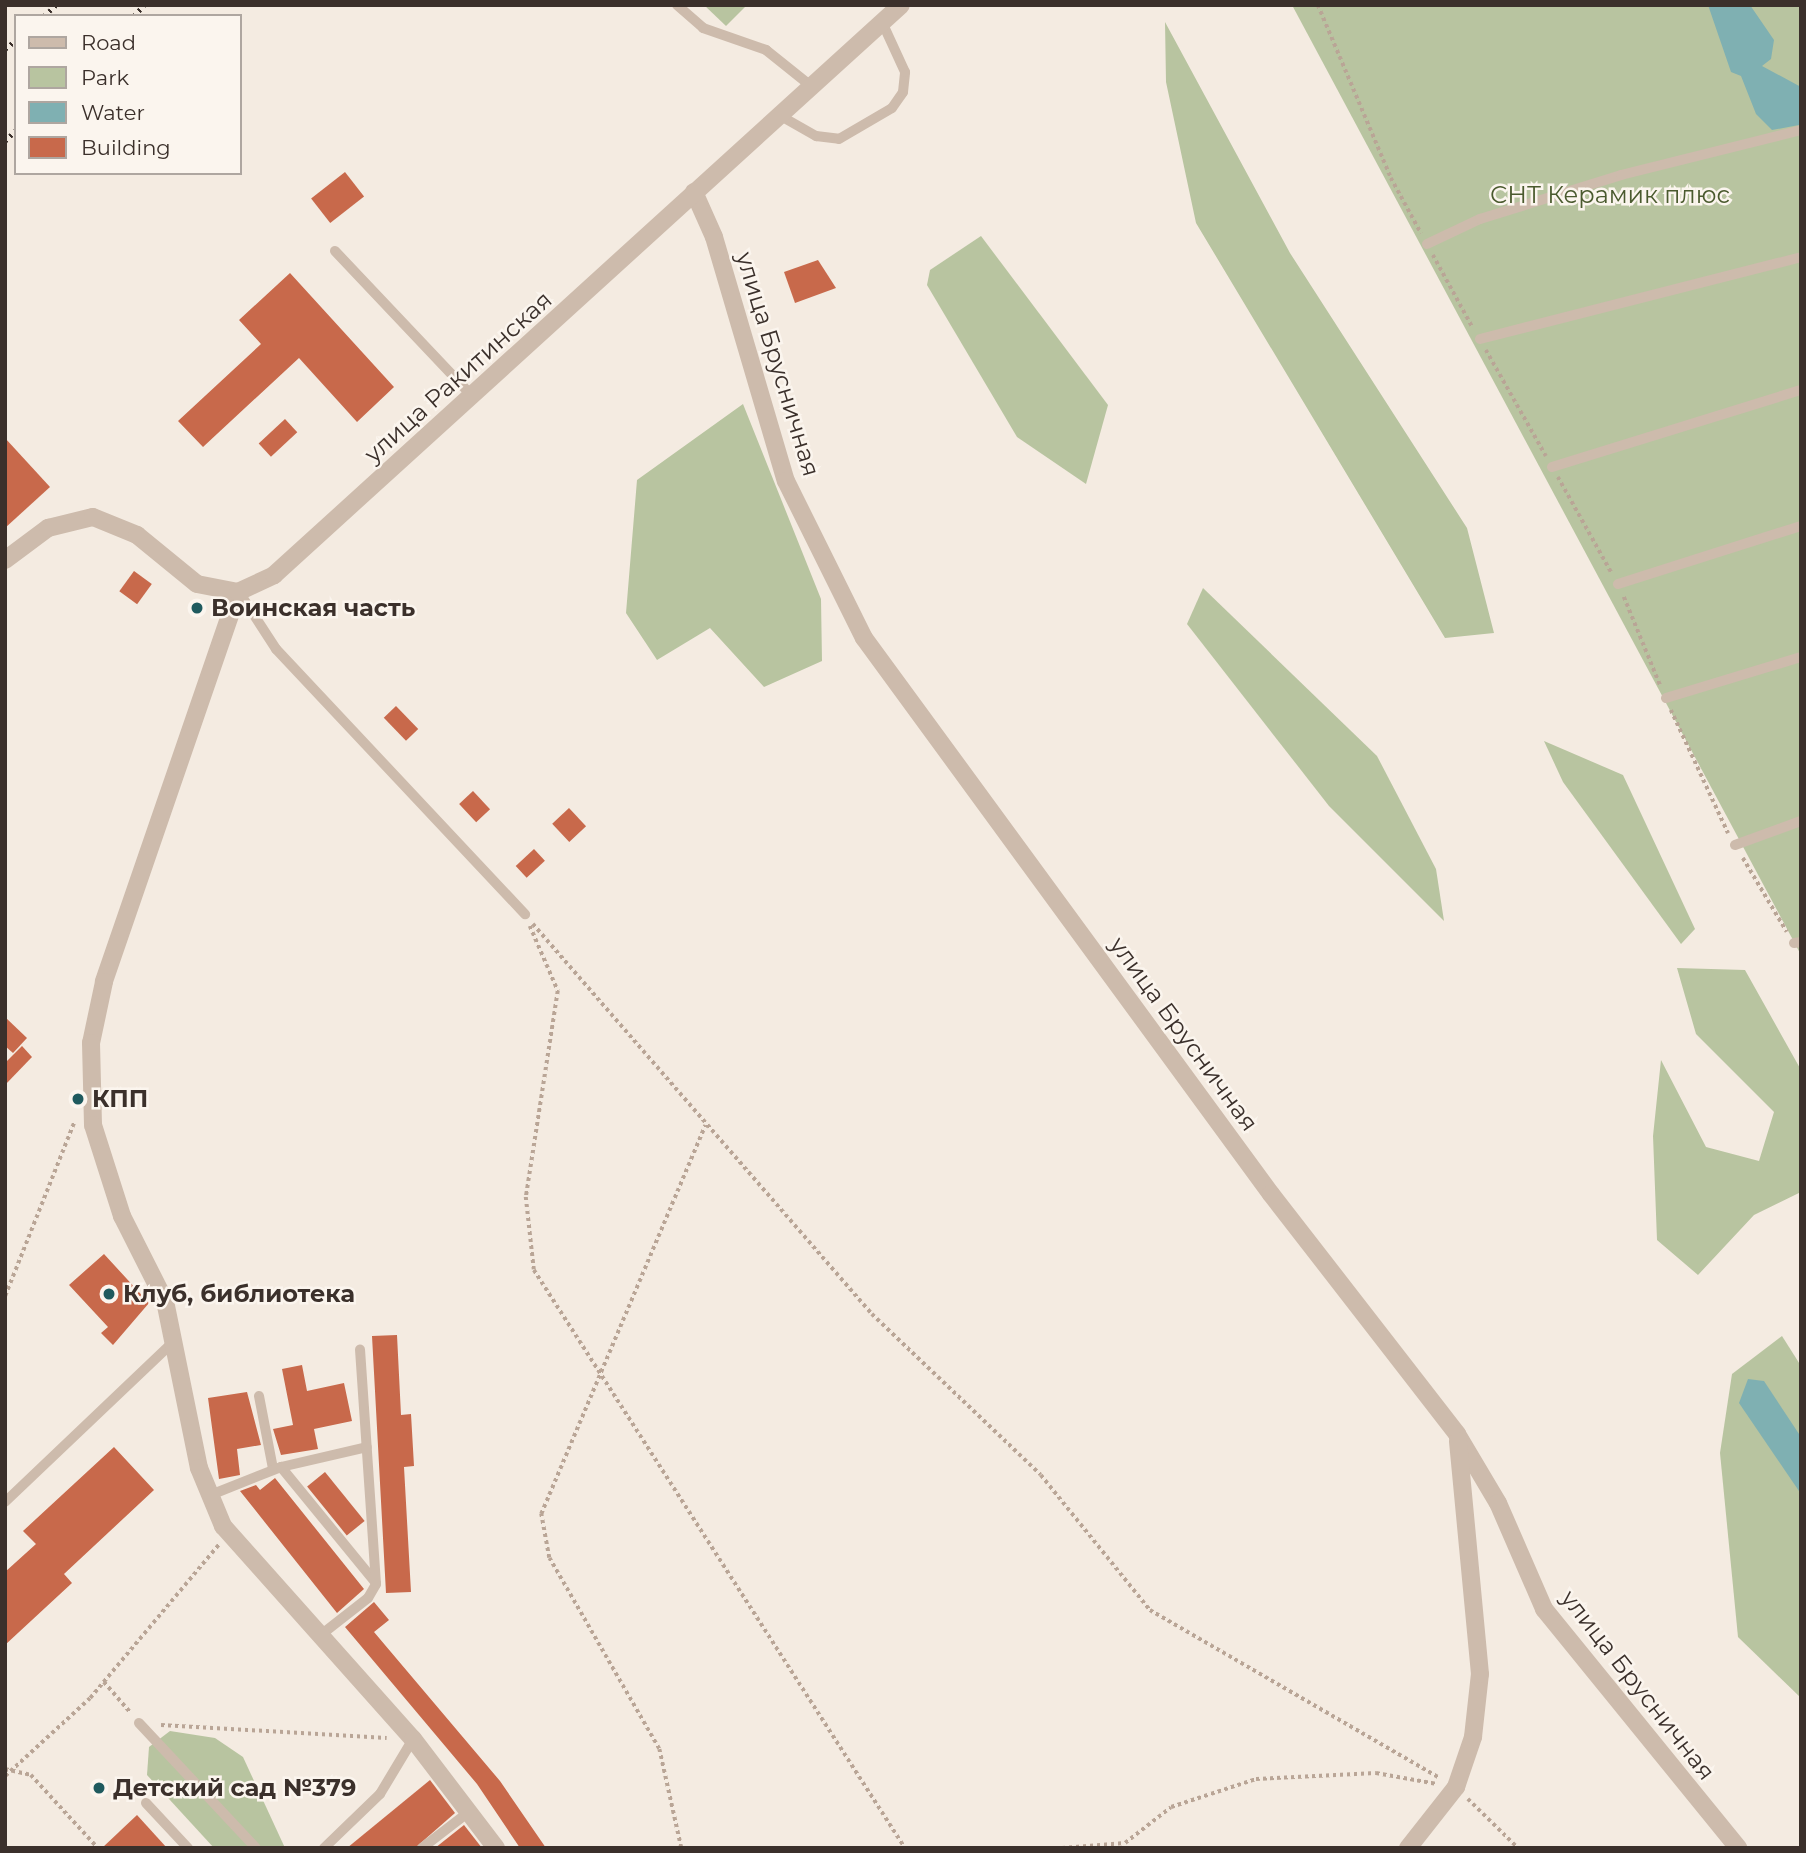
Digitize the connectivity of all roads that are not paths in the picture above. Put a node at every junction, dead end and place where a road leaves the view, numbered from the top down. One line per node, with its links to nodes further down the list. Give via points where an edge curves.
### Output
1 (677, 5): 4 (lane, via 703,28 766,50)
2 (901, 5): 3 (street, улица Ракитинская)
3 (882, 22): 4 (street, улица Ракитинская); 5 (lane, via 905,72 903,92 892,108 839,139 816,136)
4 (811, 86): 5 (street, улица Ракитинская)
5 (779, 115): 7 (street, улица Ракитинская)
6 (1801, 130): 8 (lane, via 1621,175 1480,219)
7 (694, 192): 13 (street, улица Ракитинская); 27 (street, улица Брусничная, via 715,237 786,481 863,638 1271,1194)
8 (1427, 244)
9 (335, 251): 13 (lane)
10 (1801, 257): 11 (lane)
11 (1479, 339)
12 (1801, 390): 14 (lane)
13 (474, 398): 18 (street, улица Ракитинская, via 274,575)
14 (1552, 467)
15 (1801, 526): 17 (lane)
16 (5, 560): 18 (street, via 48,528 93,517 137,535 197,584)
17 (1618, 584)
18 (238, 592): 23 (lane, via 276,649); 24 (street, via 104,982 91,1043 93,1125 122,1216 164,1301)
19 (1801, 657): 20 (lane)
20 (1666, 698)
21 (1801, 821): 22 (lane)
22 (1735, 845)
23 (525, 914)
24 (173, 1342): 30 (street); 31 (lane)
25 (360, 1350): 28 (lane)
26 (259, 1396): 29 (lane)
27 (1457, 1434): 43 (street, via 1480,1674 1473,1737 1456,1787); 44 (street, улица Брусничная, via 1498,1503 1544,1609)
28 (367, 1447): 29 (lane); 32 (lane)
29 (277, 1468): 30 (lane); 32 (lane)
30 (208, 1496): 33 (street, via 230,1533)
31 (5, 1502)
32 (376, 1584): 33 (lane, via 368,1598)
33 (321, 1634): 35 (street)
34 (139, 1723): 39 (lane)
35 (413, 1739): 37 (street); 40 (lane, via 380,1794)
36 (146, 1803): 38 (lane)
37 (470, 1811): 41 (lane); 42 (street)
38 (188, 1848)
39 (256, 1848)
40 (324, 1848)
41 (422, 1848)
42 (496, 1848)
43 (1408, 1848)
44 (1738, 1848)

